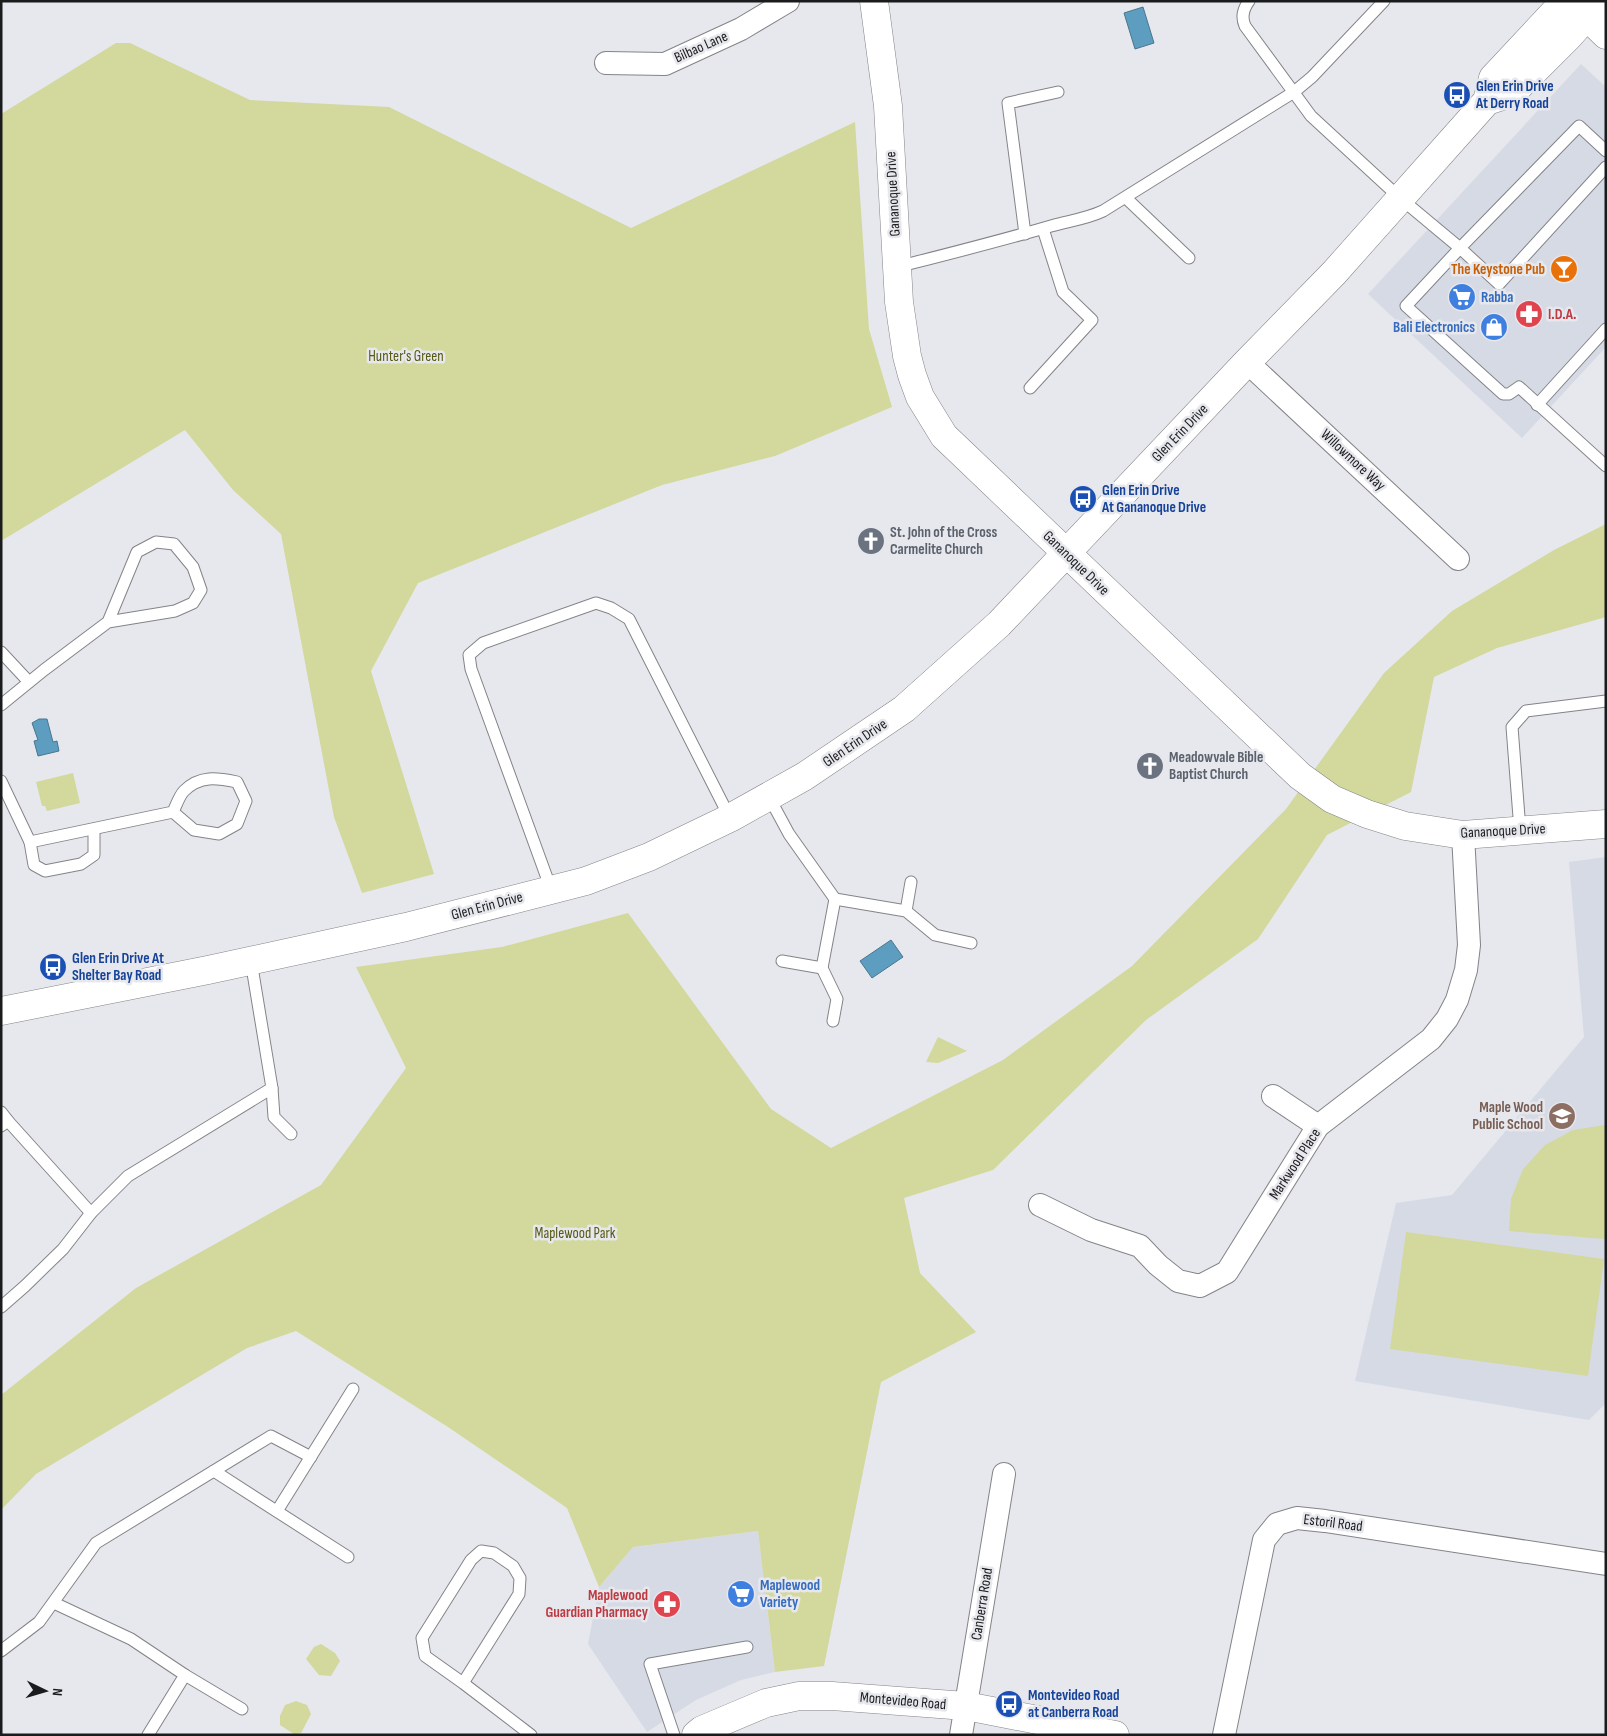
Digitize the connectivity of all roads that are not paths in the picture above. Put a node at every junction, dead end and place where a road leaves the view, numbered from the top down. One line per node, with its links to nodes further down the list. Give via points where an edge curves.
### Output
1 (788, 1): 7 (street, Bilbao Lane, via 741,29 664,64)
2 (874, 1): 19 (street, Gananoque Drive, via 888,106)
3 (1249, 1): 9 (lane, via 1243,10 1245,26)
4 (1384, 1): 9 (lane)
5 (1565, 1): 10 (street, Glen Erin Drive, via 1493,78)
6 (1591, 13): 10 (street, via 1512,93)
7 (606, 63)
8 (1058, 92): 16 (lane, via 1008,103)
9 (1294, 92): 13 (lane); 14 (lane, via 1311,116)
10 (1487, 101): 14 (street, Glen Erin Drive)
11 (1606, 152): 17 (lane, via 1579,126)
12 (1606, 167): 17 (lane, via 1499,284)
13 (1126, 198): 15 (lane, via 1096,214); 18 (lane)
14 (1400, 198): 17 (lane); 21 (street, Glen Erin Drive, via 1334,273)
15 (1043, 229): 16 (lane); 22 (lane, via 1063,292 1092,320)
16 (1025, 234): 19 (lane)
17 (1460, 248): 23 (lane, via 1406,306 1503,394 1509,394 1518,387)
18 (1189, 258)
19 (897, 267): 25 (street, Gananoque Drive, via 907,356 920,397 944,436)
20 (1606, 329): 23 (lane)
21 (1248, 362): 25 (street, Glen Erin Drive); 26 (street, Willowmore Way)
22 (1030, 388)
23 (1537, 404): 24 (lane)
24 (1606, 466)
25 (1065, 553): 33 (street, Glen Erin Drive, via 999,624 904,709); 39 (street, Gananoque Drive, via 1300,776 1326,796 1405,826)
26 (1458, 559)
27 (108, 622): 27 (lane, via 174,611 193,603 201,590 193,568 174,544 156,542 137,552); 29 (lane)
28 (1, 652): 29 (lane)
29 (29, 682): 31 (lane)
30 (1606, 701): 38 (lane, via 1526,711 1512,727)
31 (1, 705)
32 (2, 784): 40 (lane)
33 (769, 797): 35 (street, Glen Erin Drive); 43 (lane, via 789,834)
34 (173, 812): 34 (lane, via 194,830 219,834 237,824 246,801 237,782 217,778 200,780 184,791); 37 (lane)
35 (730, 818): 42 (street, Glen Erin Drive, via 649,857 586,881); 42 (lane, via 629,619 596,603 483,643 469,655 471,669)
36 (1606, 824): 38 (street, Gananoque Drive)
37 (94, 829): 40 (lane); 40 (lane, via 94,855 81,864 44,871 34,865)
38 (1520, 830): 39 (street, Gananoque Drive)
39 (1463, 835): 54 (street, Markwood Place, via 1469,945 1458,1000 1431,1040)
40 (30, 842)
41 (912, 882): 44 (lane)
42 (551, 889): 46 (street, Glen Erin Drive, via 406,927)
43 (836, 898): 44 (lane); 48 (lane)
44 (906, 911): 45 (lane, via 935,935)
45 (971, 943)
46 (251, 960): 49 (street, Glen Erin Drive); 51 (lane)
47 (782, 961): 48 (lane)
48 (822, 968): 50 (lane, via 837,999)
49 (1, 1011)
50 (832, 1021)
51 (272, 1088): 55 (lane, via 274,1117); 57 (lane, via 128,1176)
52 (1273, 1096): 54 (street)
53 (4, 1120): 57 (lane)
54 (1318, 1126): 56 (street, Markwood Place, via 1227,1272 1200,1286 1178,1281 1140,1246 1091,1230)
55 (291, 1134)
56 (1040, 1205)
57 (91, 1213): 58 (lane, via 63,1249)
58 (1, 1307)
59 (353, 1389): 60 (lane)
60 (311, 1456): 61 (lane, via 271,1436); 63 (lane)
61 (214, 1471): 63 (lane); 66 (lane, via 96,1543)
62 (1004, 1474): 71 (street, Canberra Road)
63 (277, 1511): 64 (lane)
64 (348, 1557)
65 (1606, 1564): 79 (street, Estoril Road, via 1325,1521 1297,1518 1277,1524 1264,1540)
66 (54, 1603): 68 (lane, via 39,1622); 69 (lane, via 130,1639)
67 (747, 1648): 75 (lane, via 650,1664)
68 (1, 1651)
69 (185, 1675): 72 (lane); 73 (lane)
70 (463, 1683): 70 (lane, via 425,1656 422,1638 471,1560 481,1551 494,1553 517,1572 519,1594); 74 (lane)
71 (966, 1706): 76 (street, Montevideo Road, via 799,1696 766,1703); 77 (street, Canberra Road); 78 (street, Montevideo Road)
72 (242, 1710)
73 (148, 1735)
74 (531, 1735)
75 (674, 1735)
76 (696, 1735)
77 (961, 1735)
78 (1114, 1735)
79 (1224, 1735)

